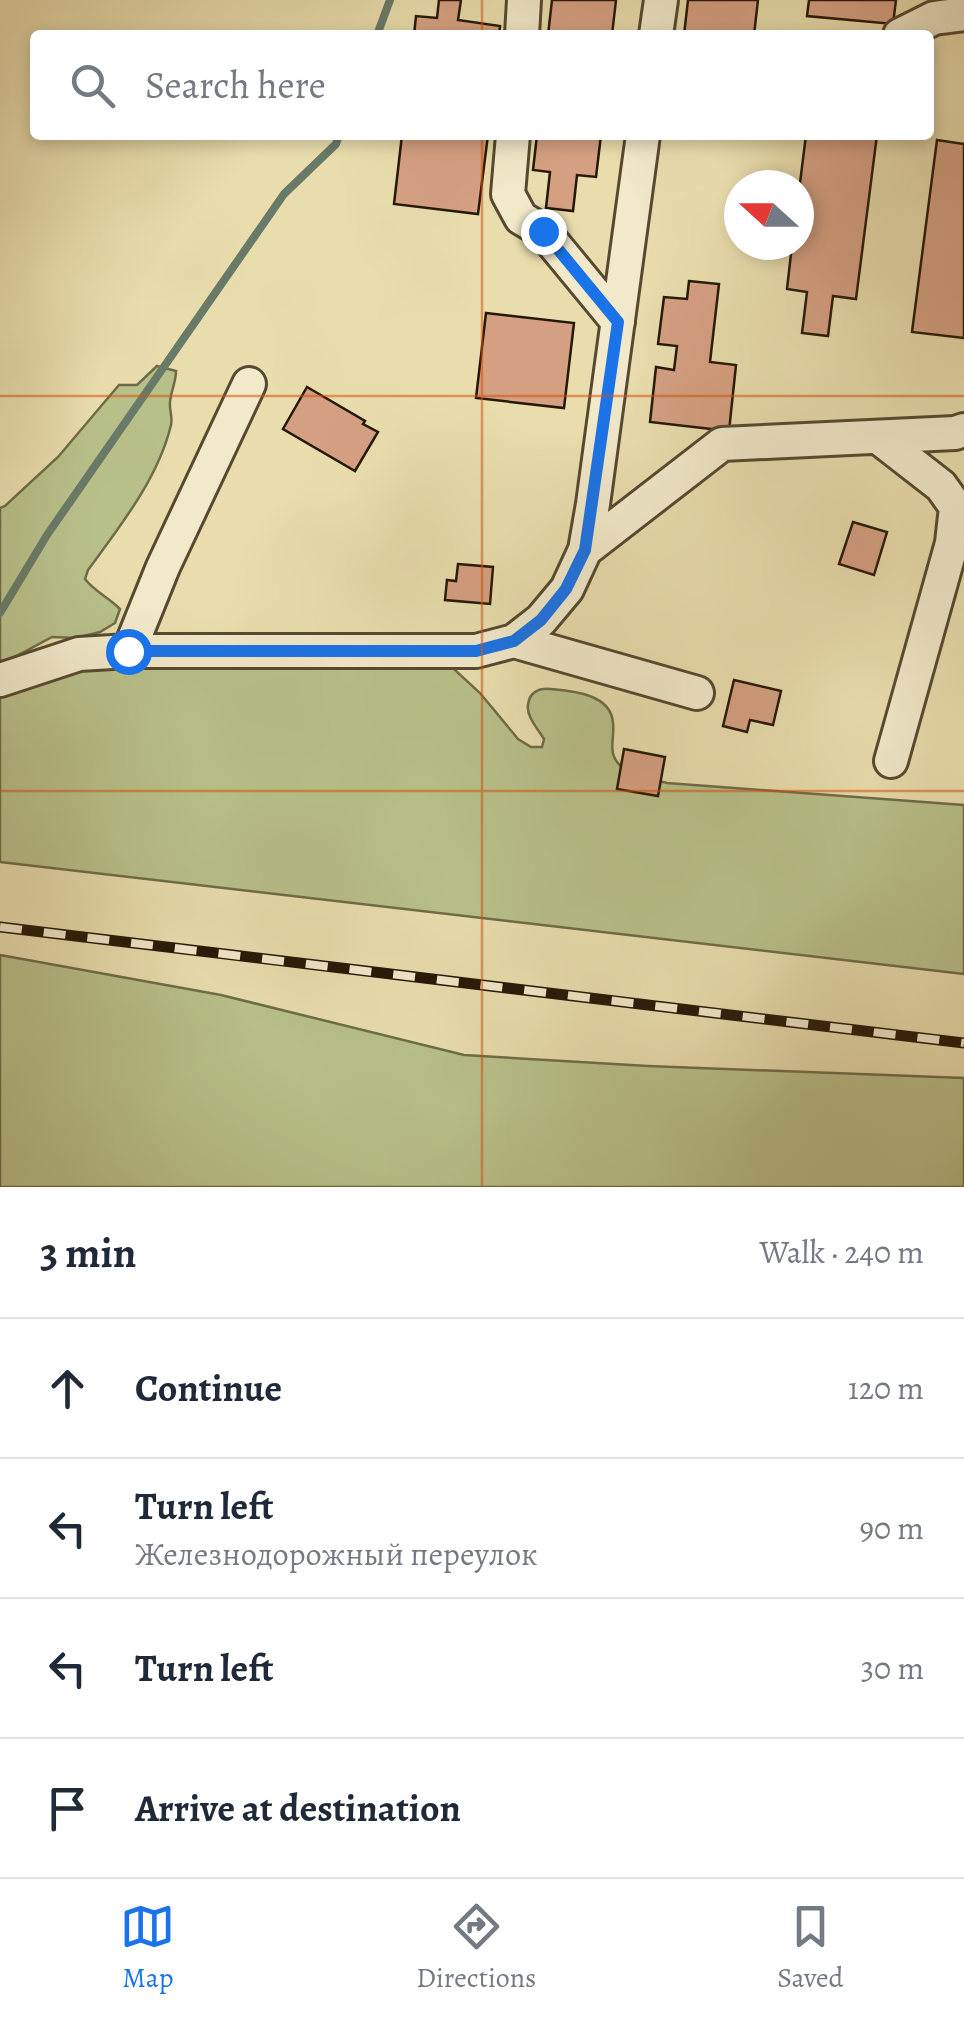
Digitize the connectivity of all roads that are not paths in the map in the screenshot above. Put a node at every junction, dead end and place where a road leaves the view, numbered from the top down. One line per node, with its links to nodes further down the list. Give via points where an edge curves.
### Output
1 (524, 0): 4 (street)
2 (661, 0): 5 (street)
3 (964, 14): 6 (street)
4 (522, 30)
5 (657, 30)
6 (910, 30)
7 (513, 140): 9 (street, via 508,194 521,218 543,231)
8 (642, 140): 9 (street)
9 (618, 322): 13 (street)
10 (249, 384): 15 (street)
11 (964, 430): 12 (street)
12 (878, 437): 13 (street, via 722,444); 18 (street, via 941,486 956,507)
13 (585, 550): 14 (street, via 566,589)
14 (514, 641): 15 (street, via 476,651); 17 (street)
15 (128, 651): 16 (street, via 78,654)
16 (0, 680)
17 (698, 693)
18 (891, 762)

